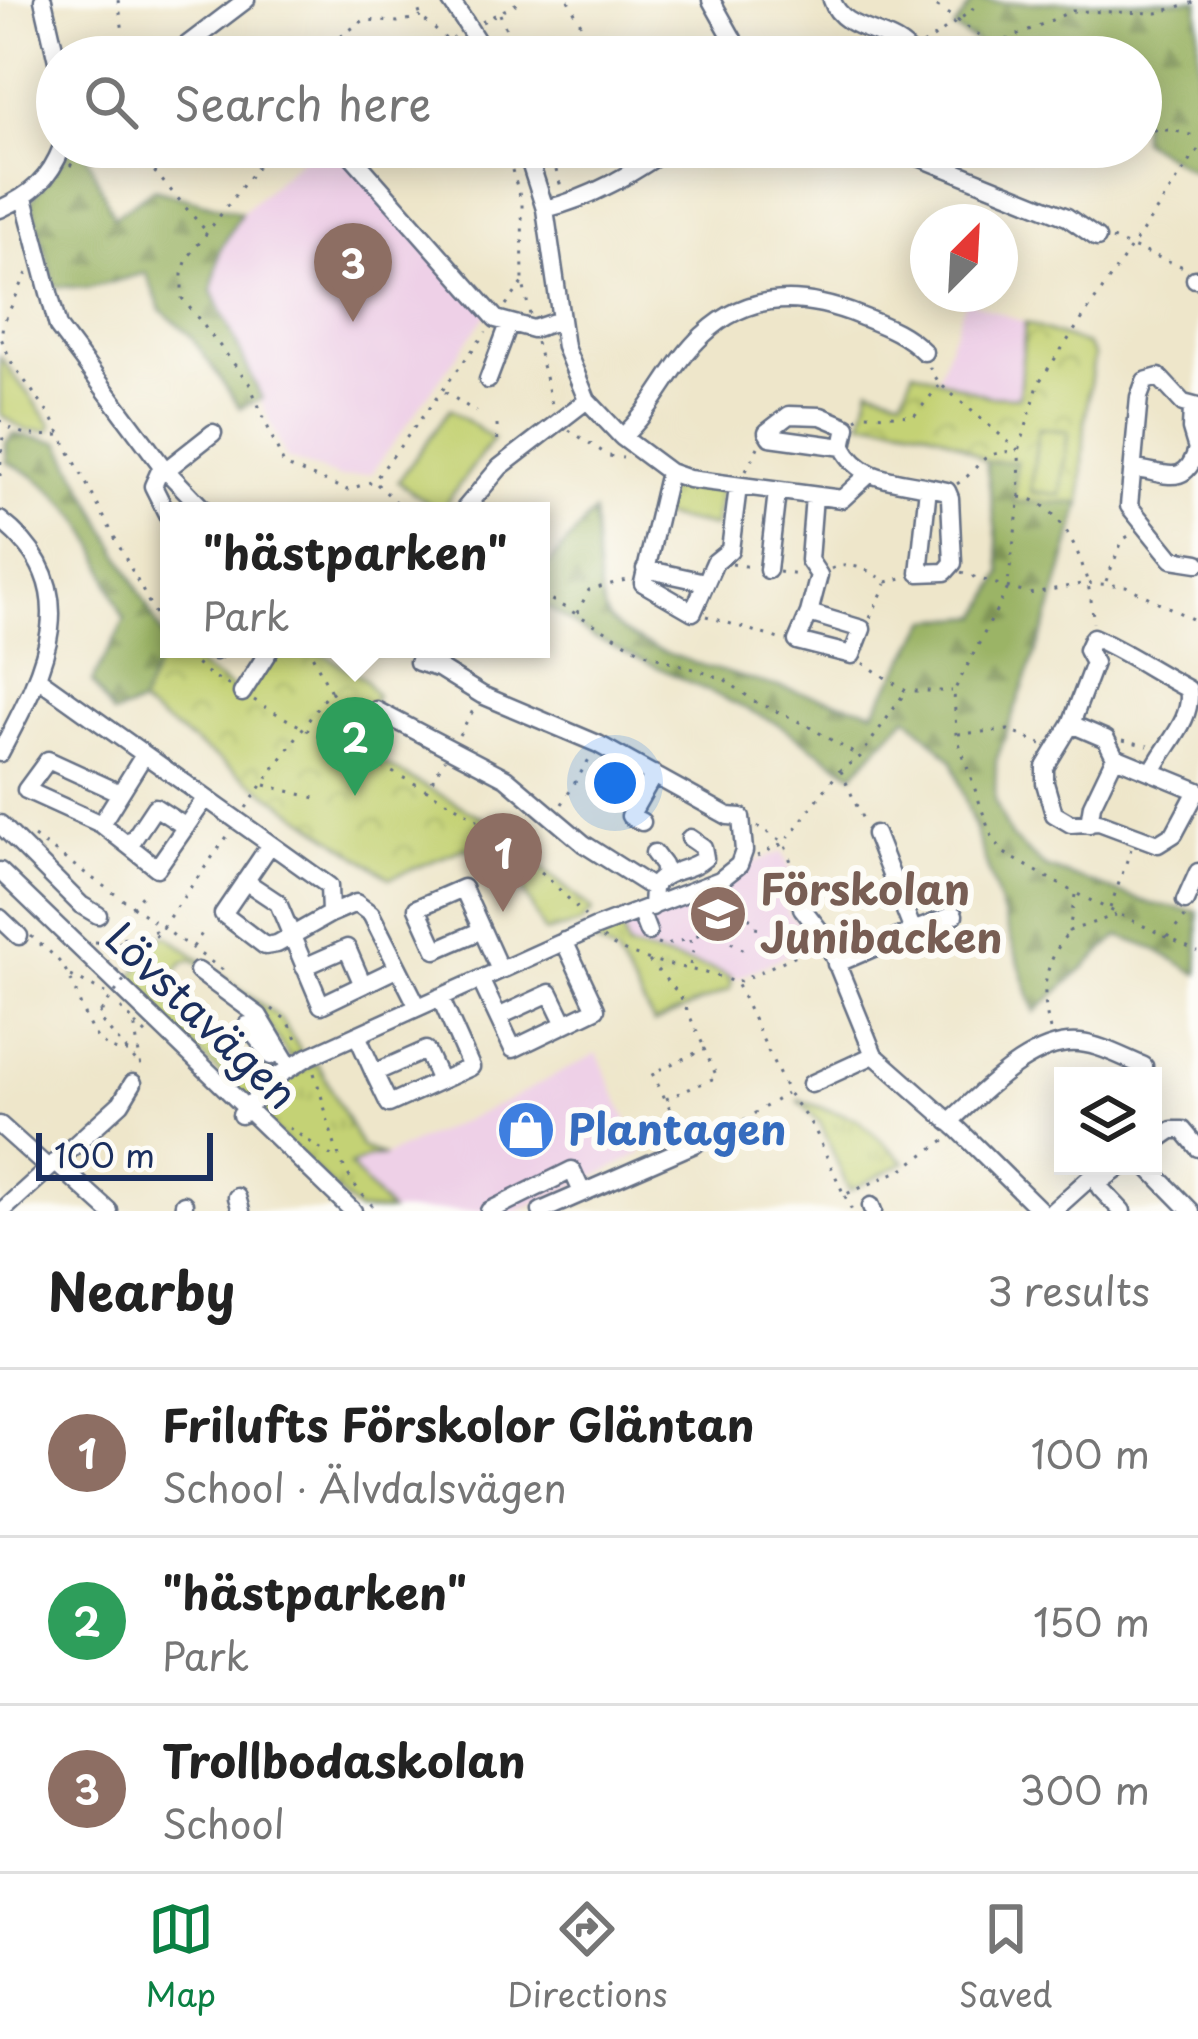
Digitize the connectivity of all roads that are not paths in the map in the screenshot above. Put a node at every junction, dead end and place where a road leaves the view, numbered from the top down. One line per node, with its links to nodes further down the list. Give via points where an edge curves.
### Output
1 (43, 0): 6 (street)
2 (246, 0): 7 (street)
3 (450, 0): 8 (street)
4 (711, 0): 9 (street)
5 (832, 0): 10 (street, via 842,17)
6 (51, 36)
7 (199, 36)
8 (474, 36)
9 (731, 36)
10 (884, 36)
11 (52, 168): 16 (street)
12 (363, 168): 21 (street)
13 (532, 168): 18 (street)
14 (633, 168): 18 (street, via 605,188)
15 (946, 168): 19 (street, via 1066,217)
16 (24, 198): 17 (street); 29 (street, via 58,327)
17 (0, 209)
18 (545, 209): 20 (street)
19 (1097, 238)
20 (560, 320): 21 (street, via 533,328); 24 (street)
21 (502, 322): 23 (street)
22 (924, 352): 27 (street, via 907,334 826,302 752,306 701,336)
23 (488, 380)
24 (586, 400): 27 (street); 40 (street, via 500,467)
25 (1195, 408): 30 (street, via 1159,377 1145,381); 33 (street)
26 (213, 433): 29 (street)
27 (622, 437): 31 (street)
28 (844, 447): 28 (street, via 847,427 821,416 789,415 767,432); 32 (street)
29 (164, 468): 38 (street, via 153,486); 39 (street)
30 (1133, 469): 33 (street); 42 (street, via 1130,506 1172,559)
31 (669, 472): 34 (street); 44 (street)
32 (868, 475): 35 (street); 37 (street, via 842,499)
33 (1191, 477)
34 (741, 480): 36 (street); 45 (street, via 730,550)
35 (928, 487): 35 (street, via 919,573 951,569 947,491)
36 (777, 492): 37 (street); 43 (street)
37 (814, 496): 46 (street, via 808,560 819,575)
38 (161, 502)
39 (196, 502)
40 (471, 502)
41 (0, 520): 49 (street, via 49,585)
42 (1198, 562)
43 (768, 570)
44 (644, 576): 45 (street); 45 (street, via 693,612)
45 (705, 582)
46 (809, 614): 46 (street, via 862,629 852,655 796,641)
47 (264, 658): 50 (street)
48 (418, 662): 57 (street)
49 (39, 679): 53 (street); 54 (street)
50 (242, 693)
51 (376, 710): 76 (street, via 419,724 506,778)
52 (1071, 724): 55 (street, via 1106,739); 56 (street, via 1094,663 1087,650 1093,637 1131,654 1188,689 1190,699); 64 (street, via 1045,767 1045,783 1054,814)
53 (0, 753)
54 (144, 755): 59 (street); 60 (street)
55 (1115, 757): 56 (street); 64 (street)
56 (1152, 772): 58 (street)
57 (654, 774): 61 (street, via 630,815); 76 (street, via 741,817 744,851 733,870)
58 (1197, 791): 64 (street, via 1165,842)
59 (121, 793): 63 (street); 63 (street, via 48,760 32,778 26,790)
60 (206, 799): 65 (street); 68 (street)
61 (642, 822)
62 (0, 824): 81 (street)
63 (100, 824): 69 (street)
64 (1089, 824)
65 (186, 827): 69 (street, via 155,807); 69 (street, via 157,868)
66 (875, 834): 85 (street)
67 (690, 838): 76 (street, via 705,858)
68 (270, 845): 73 (street); 75 (street)
69 (129, 846)
70 (654, 854): 76 (street, via 663,866)
71 (0, 871): 110 (street, Lövstavägen)
72 (1198, 872): 78 (street)
73 (245, 881): 88 (street, via 278,903); 88 (street, via 223,914 266,946)
74 (0, 883): 110 (street, Lövstavägen)
75 (328, 886): 77 (street); 80 (street)
76 (652, 895): 86 (street); 89 (street)
77 (356, 903): 80 (street); 92 (street, via 371,914)
78 (1192, 905)
79 (802, 908): 90 (street)
80 (330, 914): 88 (street)
81 (98, 915)
82 (954, 915): 85 (street)
83 (0, 918): 87 (street)
84 (482, 930): 93 (street)
85 (913, 931): 90 (street)
86 (648, 932)
87 (25, 936)
88 (291, 937): 91 (street)
89 (564, 941): 93 (street); 100 (street, via 596,1009)
90 (836, 964): 103 (street)
91 (304, 967): 96 (street, via 347,948); 96 (street, via 321,1005)
92 (398, 968): 96 (street); 98 (street)
93 (500, 970): 95 (street)
94 (198, 971): 105 (street, via 259,1016)
95 (480, 979): 97 (street); 99 (street)
96 (363, 985)
97 (440, 997): 98 (street); 108 (street, via 471,1066)
98 (418, 1007): 102 (street)
99 (498, 1017): 100 (street, via 550,993); 100 (street, via 513,1048)
100 (565, 1024)
101 (247, 1025): 105 (street)
102 (357, 1034): 105 (street); 106 (street)
103 (874, 1055): 109 (street); 112 (street)
104 (1144, 1066): 112 (street, via 1079,1042 1054,1045)
105 (285, 1069): 110 (street)
106 (374, 1073): 108 (street, via 388,1103); 108 (street, via 427,1050)
107 (137, 1075): 116 (street, via 121,1103)
108 (440, 1081)
109 (811, 1084)
110 (244, 1112): 124 (street, Lövstavägen); 125 (street, Lövstavägen)
111 (0, 1124): 116 (street)
112 (954, 1126): 128 (street)
113 (1162, 1137): 115 (street, via 1183,1130)
114 (693, 1144): 120 (street)
115 (1197, 1145)
116 (51, 1165): 122 (street); 123 (street)
117 (1093, 1175): 129 (street)
118 (1108, 1175): 130 (street, via 1100,1188)
119 (1156, 1175): 131 (street)
120 (582, 1192): 121 (street); 126 (street, via 572,1170)
121 (566, 1206): 127 (street)
122 (2, 1211)
123 (109, 1211)
124 (339, 1211)
125 (353, 1211)
126 (489, 1211)
127 (541, 1211)
128 (1041, 1211)
129 (1053, 1211)
130 (1122, 1211)
131 (1190, 1211)

